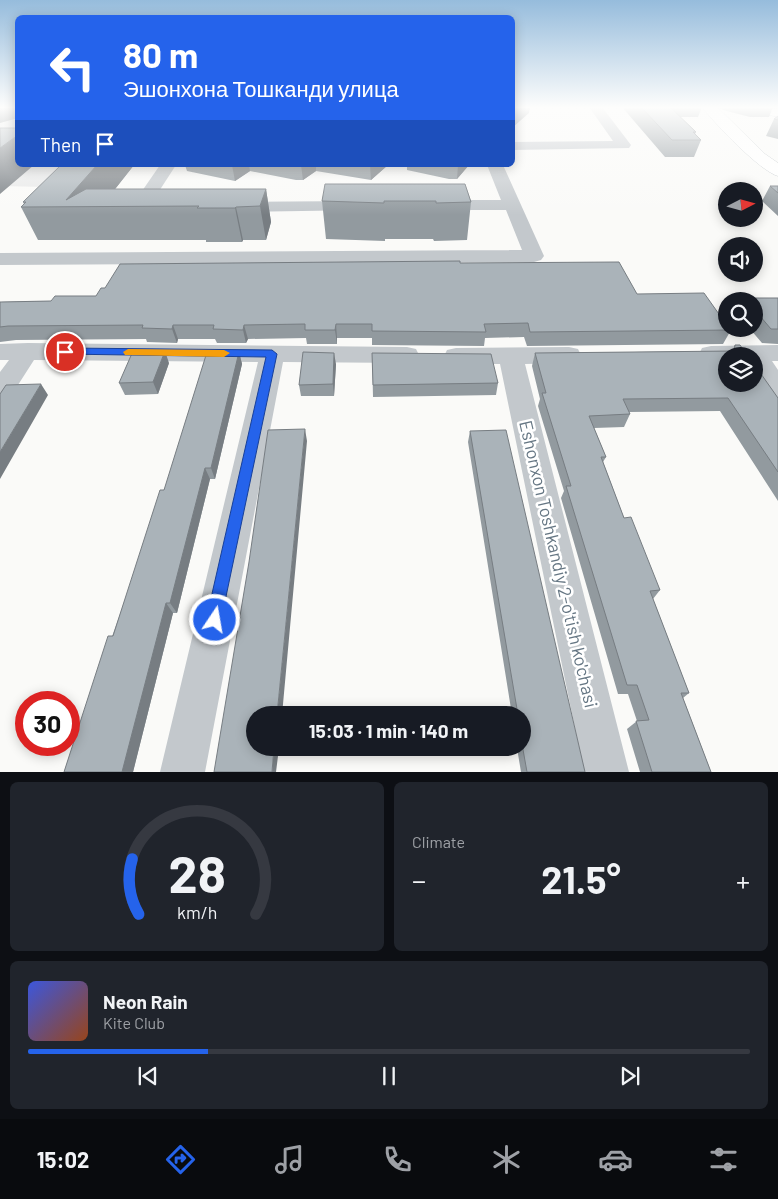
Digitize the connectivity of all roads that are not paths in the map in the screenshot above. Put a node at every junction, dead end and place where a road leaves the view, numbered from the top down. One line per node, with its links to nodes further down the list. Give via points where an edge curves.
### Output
1 (623, 143): 3 (street)
2 (745, 143): 6 (main road)
3 (515, 146)
4 (167, 167): 10 (street, via 140,207)
5 (496, 167): 7 (street)
6 (778, 171)
7 (512, 205): 9 (street); 12 (street, via 534,256)
8 (375, 206): 11 (street)
9 (424, 206)
10 (170, 207)
11 (219, 207)
12 (0, 260)
13 (28, 351): 14 (street); 16 (street); 21 (street)
14 (0, 352)
15 (766, 353): 17 (street); 20 (street)
16 (272, 354): 19 (street); 22 (street)
17 (686, 354)
18 (589, 355): 19 (street)
19 (511, 356): 23 (street, Eshonxon Toshkandiy 2-o'tish ko'chasi)
20 (778, 389)
21 (0, 392)
22 (182, 772)
23 (607, 772)

